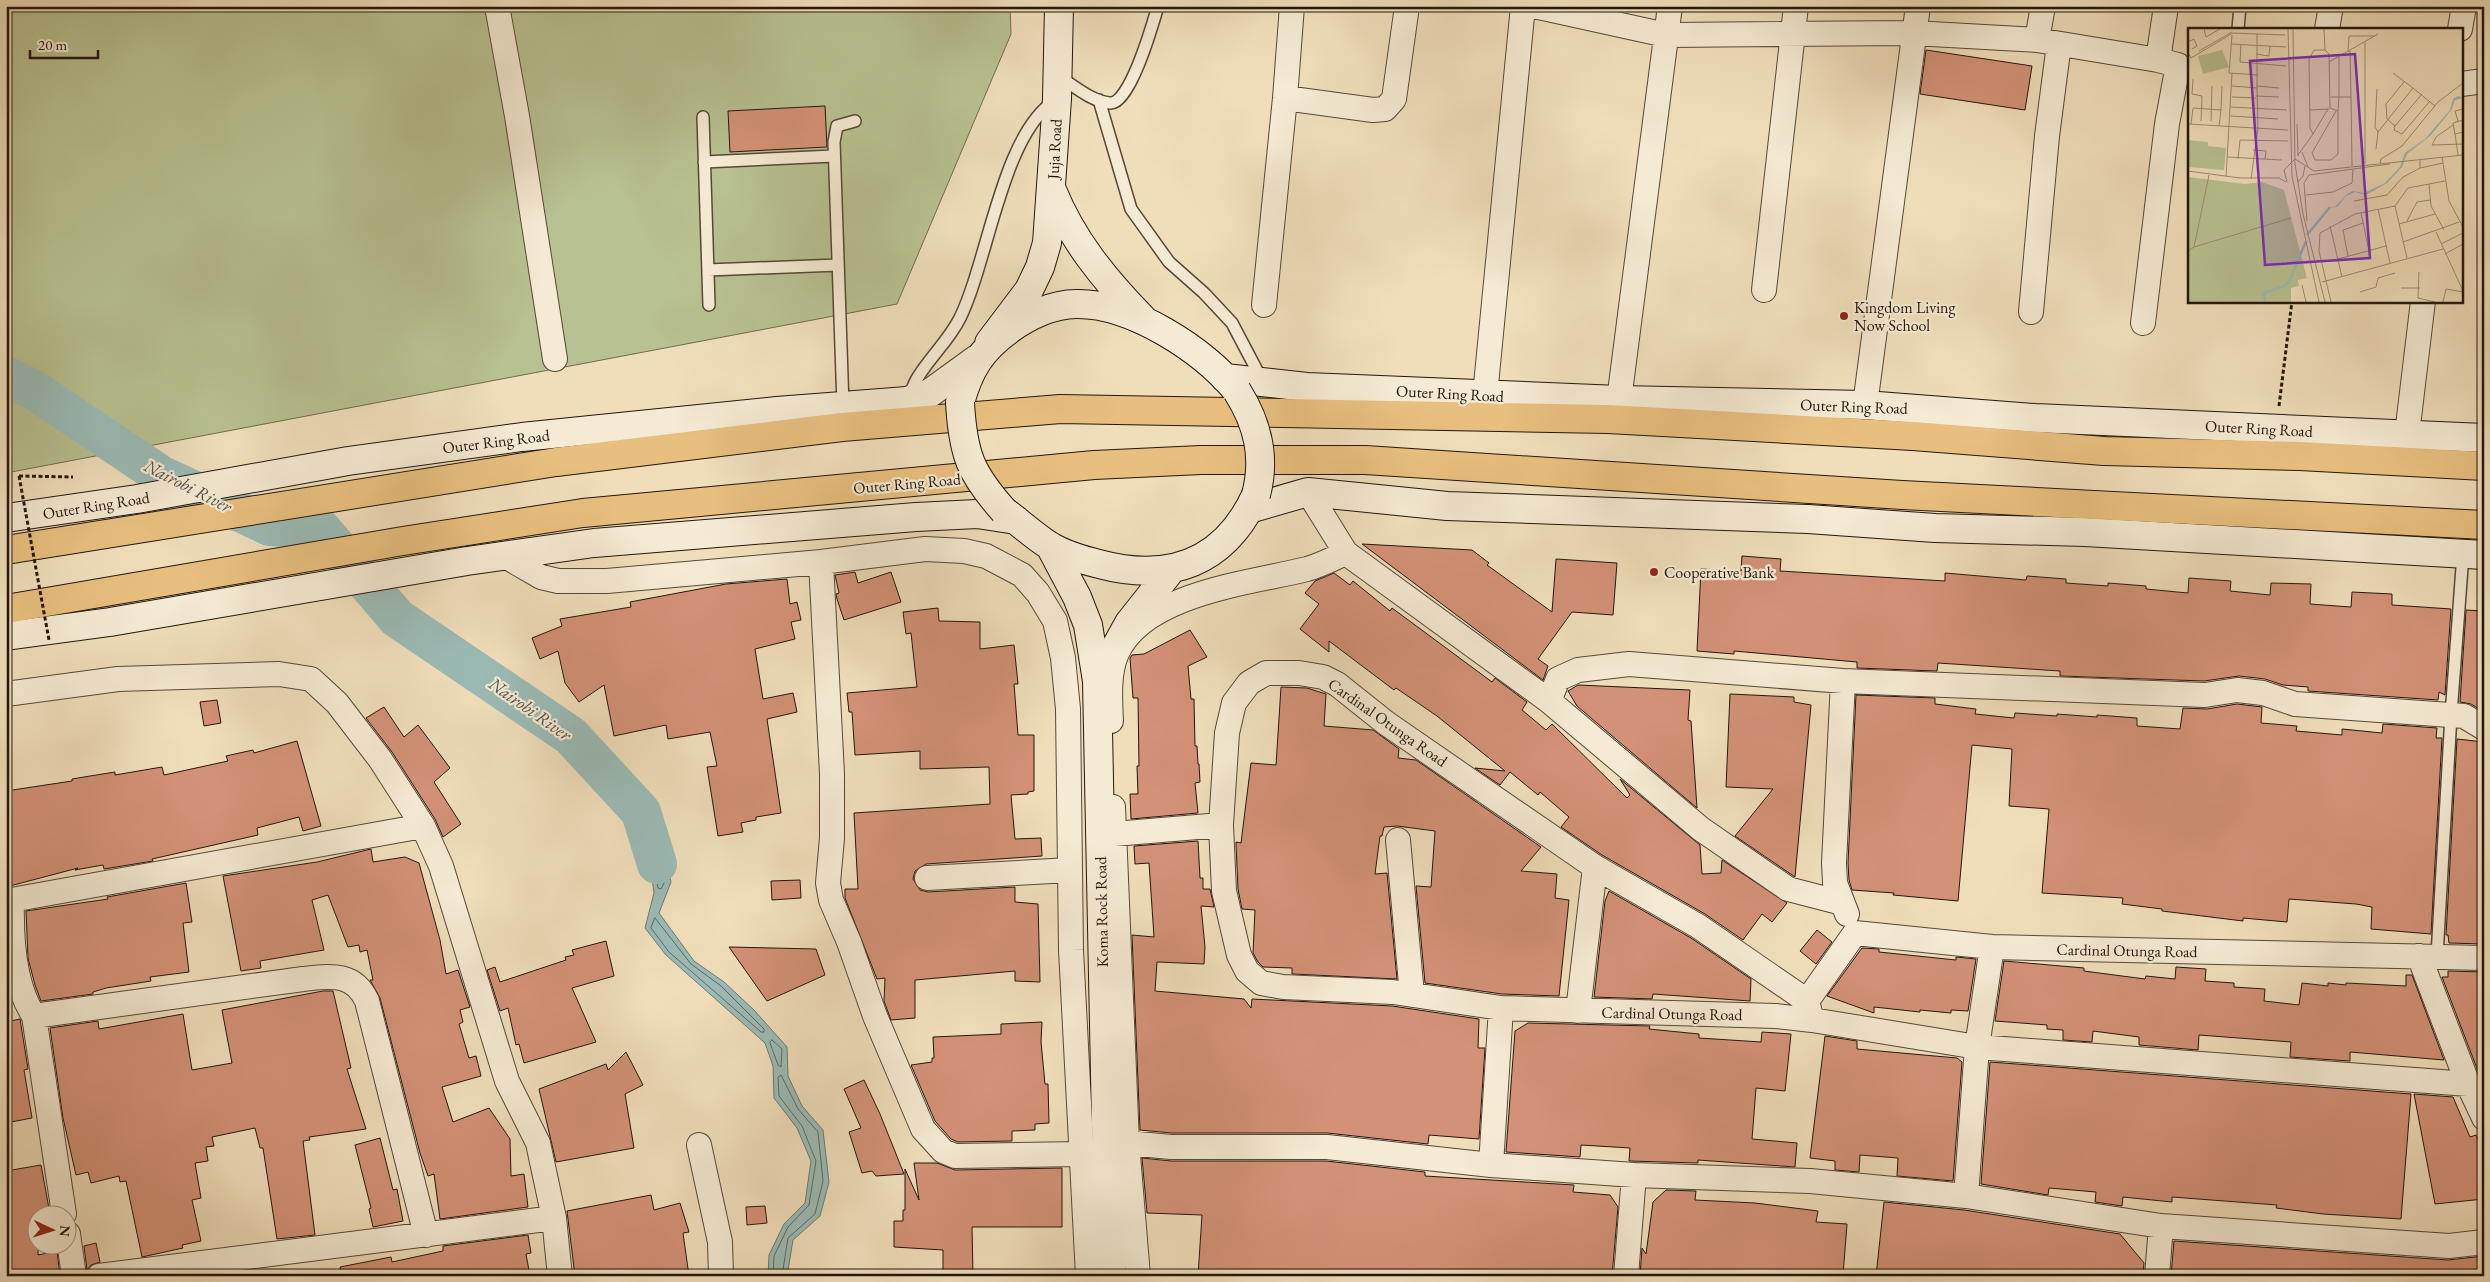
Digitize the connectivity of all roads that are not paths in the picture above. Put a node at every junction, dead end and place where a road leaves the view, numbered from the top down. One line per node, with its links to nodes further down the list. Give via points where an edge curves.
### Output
1 (497, 6): 44 (street)
2 (1059, 6): 26 (main road, Juja Road)
3 (1158, 6): 28 (lane, via 1144,52 1125,92 1111,104)
4 (1292, 6): 27 (street)
5 (1406, 6): 27 (street, via 1394,99 1385,109)
6 (1523, 6): 47 (street)
7 (1534, 6): 21 (street)
8 (1670, 6): 21 (street)
9 (1796, 6): 20 (street)
10 (1918, 6): 19 (street)
11 (2043, 6): 22 (street)
12 (2166, 6): 23 (street)
13 (2240, 6): 16 (lane)
14 (2331, 6): 17 (street)
15 (2464, 6): 18 (street)
16 (2238, 28)
17 (2328, 28)
18 (2460, 28)
19 (1913, 33): 20 (street); 22 (street); 50 (street)
20 (1793, 34): 21 (street); 36 (street)
21 (1666, 35): 48 (street)
22 (2048, 42): 23 (street); 40 (street, via 2047,136)
23 (2175, 64): 42 (street)
24 (2484, 81): 25 (street)
25 (2462, 84)
26 (1057, 88): 28 (lane); 33 (main road, Juja Road); 49 (lane, via 1027,129 1012,163 960,318 918,377)
27 (1285, 98): 39 (street)
28 (1099, 100): 45 (lane, via 1131,209 1169,262 1232,323)
29 (703, 117): 32 (lane)
30 (855, 121): 31 (lane, via 836,129)
31 (834, 156): 32 (lane); 34 (lane)
32 (704, 162): 35 (lane)
33 (1052, 190): 41 (main road, Juja Road, via 1060,211 1099,272); 43 (main road, via 1047,243 1040,267 1029,290)
34 (838, 265): 35 (lane); 51 (lane)
35 (708, 270): 38 (lane)
36 (1764, 290)
37 (2423, 302): 52 (street)
38 (709, 305)
39 (1264, 305)
40 (2031, 312)
41 (1144, 321): 43 (main road, Outer Ring Road, via 1099,306 1075,304 1024,319); 46 (main road, Outer Ring Road, via 1194,352)
42 (2143, 323)
43 (983, 352): 49 (main road, Outer Ring Road, via 930,393); 57 (main road, Outer Ring Road, bridge, via 966,380 960,403 962,434 970,466 986,490)
44 (555, 360)
45 (1263, 382): 46 (main road, Outer Ring Road); 47 (main road, Outer Ring Road, via 1307,387)
46 (1231, 384): 56 (main road, Outer Ring Road, bridge, via 1256,427 1262,458)
47 (1485, 394): 48 (main road, Outer Ring Road)
48 (1619, 400): 50 (main road, Outer Ring Road)
49 (906, 401): 51 (main road, Outer Ring Road)
50 (1865, 405): 52 (main road, Outer Ring Road, via 2035,418)
51 (843, 406): 58 (main road, Outer Ring Road, via 522,437 294,470 137,499)
52 (2407, 434): 53 (main road, Outer Ring Road)
53 (2484, 438)
54 (2484, 466): 61 (main road, Outer Ring Road, via 2300,456 2104,451 1913,436 1608,419 1060,409 842,427 596,457)
55 (1308, 492): 56 (main road); 62 (street); 63 (main road, via 1447,506 2085,532)
56 (1252, 502): 66 (main road, Outer Ring Road, via 1225,541 1211,553)
57 (1010, 515): 60 (main road, Outer Ring Road); 64 (main road, Outer Ring Road, via 832,523 594,543)
58 (6, 518)
59 (2484, 525): 67 (main road, Outer Ring Road, via 1902,495 1365,460 1201,460 1094,465 583,513)
60 (1050, 546): 66 (main road, Outer Ring Road, via 1109,567 1140,572); 71 (main road, via 1088,625)
61 (6, 550)
62 (1346, 553): 74 (street); 79 (street, via 1309,568 1197,596 1159,611 1132,632 1117,653 1112,673)
63 (2473, 555): 75 (lane)
64 (505, 556): 65 (street, via 541,577 558,581 607,581); 68 (main road, Outer Ring Road)
65 (821, 562): 82 (street, via 925,549 964,551 986,556 1022,575 1038,593 1055,621 1063,658 1068,708); 100 (street, via 832,774 828,890 875,1016 923,1129 943,1151 955,1156)
66 (1170, 570): 71 (main road, Koma Rock Road, via 1129,623)
67 (121, 591): 68 (main road); 69 (main road, Outer Ring Road)
68 (199, 608): 70 (main road)
69 (6, 609)
70 (6, 636)
71 (1097, 681): 115 (main road, Koma Rock Road, via 1106,1172)
72 (1843, 681): 74 (street, via 1615,665 1578,670 1558,680); 75 (street, via 2205,695 2238,690 2263,693 2295,704); 85 (street, via 1834,863 1835,883)
73 (6, 694): 78 (street, via 118,679 279,674 311,680 337,703 380,760)
74 (1549, 701): 85 (street, via 1702,829 1788,889)
75 (2450, 715): 76 (street, via 2464,716); 88 (lane)
76 (2484, 728)
77 (1221, 825): 79 (street); 81 (street, Cardinal Otunga Road, via 1227,733 1234,702 1248,683 1266,673 1299,673 1323,676 1336,684); 90 (street, Cardinal Otunga Road, via 1224,891 1234,940 1247,971 1261,983)
78 (423, 826): 84 (street); 105 (street, via 441,866 507,1081 538,1143)
79 (1114, 834): 98 (street)
80 (1398, 840): 90 (street)
81 (1595, 866): 92 (street, Cardinal Otunga Road, via 1698,926); 93 (street)
82 (1070, 870): 83 (street); 100 (street)
83 (927, 878)
84 (9, 901): 94 (street, via 15,959 25,1002)
85 (1842, 903): 86 (street)
86 (1855, 933): 87 (street, Cardinal Otunga Road); 92 (street)
87 (1992, 947): 88 (street, Cardinal Otunga Road); 95 (street)
88 (2428, 956): 89 (street, Cardinal Otunga Road); 96 (street)
89 (2484, 958)
90 (1412, 995): 91 (street, Cardinal Otunga Road)
91 (1501, 1008): 93 (street, Cardinal Otunga Road); 101 (street)
92 (1809, 1010): 93 (street, Cardinal Otunga Road, via 1776,1016); 95 (street)
93 (1578, 1011)
94 (34, 1016): 104 (street); 107 (street, via 303,979 341,978 356,983 367,1001)
95 (1977, 1047): 96 (street); 103 (street)
96 (2468, 1084): 97 (street)
97 (2484, 1118)
98 (1127, 1143): 101 (street, via 1171,1147 1327,1147); 116 (street)
99 (699, 1146): 113 (street, via 720,1242)
100 (1083, 1154): 114 (street)
101 (1491, 1165): 102 (street)
102 (1634, 1175): 103 (street, via 1810,1181); 117 (street)
103 (1966, 1196): 106 (street)
104 (62, 1204)
105 (554, 1218): 107 (street); 112 (street)
106 (2161, 1226): 108 (street, via 2449,1246); 118 (street)
107 (426, 1234): 111 (street)
108 (2484, 1242)
109 (71, 1254): 110 (street)
110 (74, 1276)
111 (99, 1276)
112 (560, 1276)
113 (722, 1276)
114 (1088, 1276)
115 (1112, 1276)
116 (1138, 1276)
117 (1626, 1276)
118 (2157, 1276)

